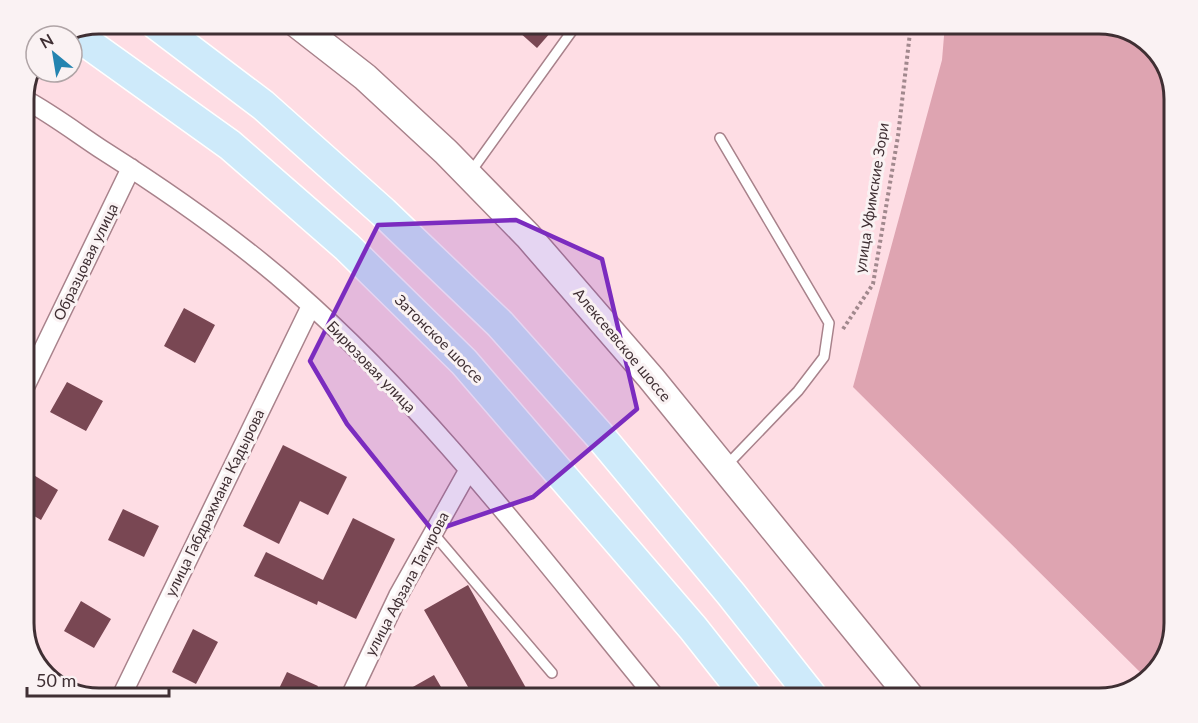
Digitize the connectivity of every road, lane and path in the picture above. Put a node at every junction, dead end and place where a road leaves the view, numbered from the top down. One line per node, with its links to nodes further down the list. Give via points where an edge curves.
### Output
1 (169, 34): 21 (main road, via 263,105 500,324 598,435)
2 (310, 34): 9 (main road, Алексеевское шоссе, via 365,77)
3 (570, 34): 9 (lane)
4 (910, 34): 11 (path, улица Уфимские Зори, via 898,136 873,284)
5 (84, 40): 20 (main road, Затонское шоссе, via 230,145 347,247 465,362)
6 (35, 106): 8 (street, Бирюзовая улица)
7 (720, 138): 11 (lane, via 829,323)
8 (131, 168): 10 (street, Бирюзовая улица, via 226,233); 12 (street, Образцовая улица)
9 (468, 175): 13 (main road, Алексеевское шоссе, via 528,236)
10 (311, 306): 14 (street, Бирюзовая улица, via 371,364); 17 (street, улица Габдрахмана Кадырова)
11 (824, 357): 13 (lane, via 798,391)
12 (35, 366)
13 (724, 468): 22 (main road, Алексеевское шоссе)
14 (468, 471): 15 (street, улица Афзала Тагирова); 19 (street, Бирюзовая улица)
15 (433, 533): 16 (lane); 18 (street, улица Афзала Тагирова)
16 (552, 673)
17 (125, 688)
18 (354, 688)
19 (648, 688)
20 (740, 688)
21 (805, 688)
22 (903, 688)

